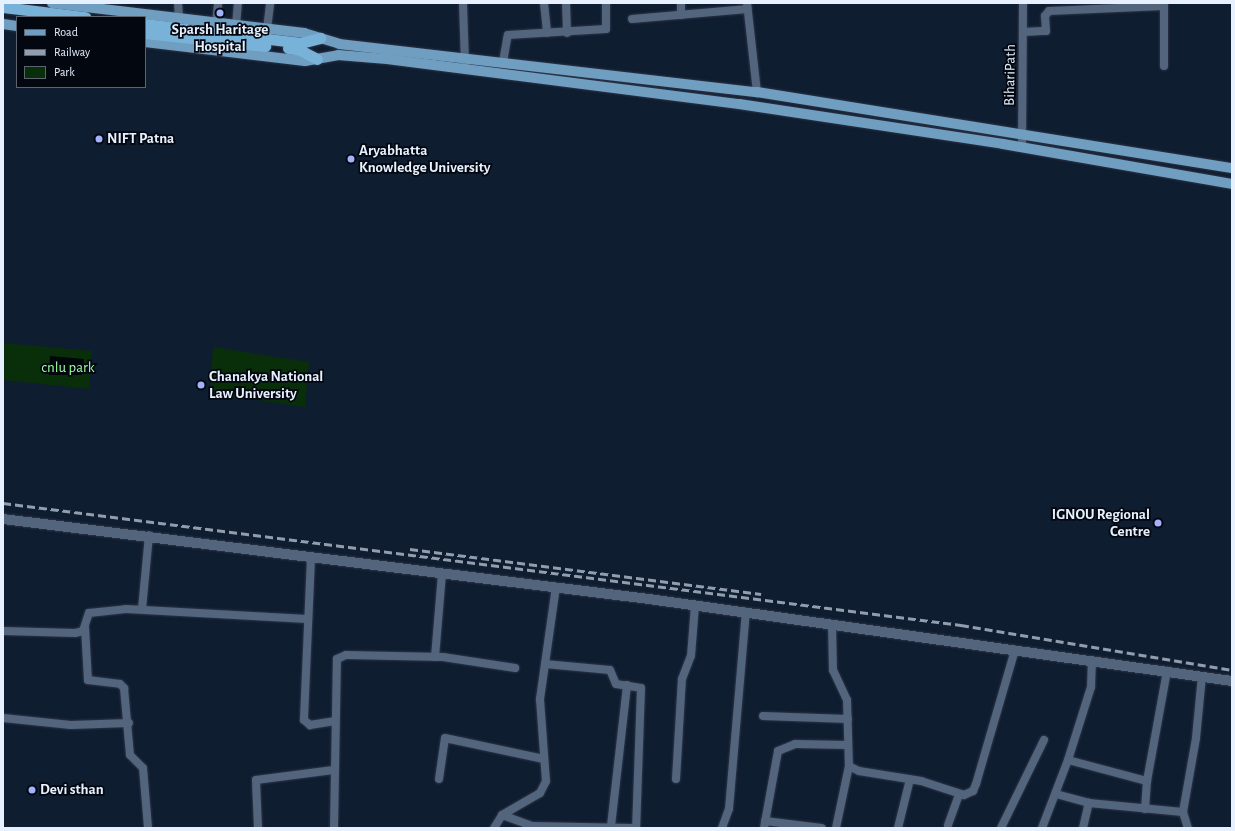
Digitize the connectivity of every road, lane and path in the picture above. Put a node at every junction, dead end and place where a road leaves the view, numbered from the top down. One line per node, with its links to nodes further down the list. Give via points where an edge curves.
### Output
1 (52, 3): 12 (main road)
2 (178, 3): 20 (street)
3 (218, 3): 24 (street)
4 (238, 3): 25 (street)
5 (270, 3): 27 (street)
6 (463, 3): 37 (street)
7 (544, 3): 30 (street)
8 (566, 3): 31 (street)
9 (606, 3): 31 (street, via 606,28)
10 (681, 3): 17 (street)
11 (1023, 3): 28 (street, BihariPath)
12 (64, 4): 20 (main road)
13 (1164, 5): 28 (street, via 1049,11 1045,16 1046,31); 40 (street)
14 (748, 6): 17 (street); 45 (street)
15 (3, 7): 19 (highway)
16 (3, 14): 18 (highway)
17 (682, 15): 21 (street)
18 (16, 16)
19 (77, 16)
20 (178, 19): 24 (main road)
21 (632, 19)
22 (3, 24): 26 (main road)
23 (146, 24): 35 (highway)
24 (216, 24): 25 (main road)
25 (236, 25): 27 (main road)
26 (16, 26)
27 (267, 29): 32 (main road)
28 (1024, 32): 47 (street, BihariPath)
29 (146, 33): 35 (highway)
30 (547, 33): 31 (street); 39 (street, via 508,35)
31 (567, 33)
32 (320, 38): 34 (main road); 35 (highway)
33 (146, 42): 38 (main road, via 305,61)
34 (339, 44): 36 (main road); 37 (main road)
35 (300, 46): 38 (highway)
36 (338, 55): 38 (main road); 41 (main road)
37 (466, 58): 39 (main road); 41 (street)
38 (317, 59)
39 (503, 62): 42 (main road)
40 (1164, 66)
41 (465, 69): 43 (main road)
42 (590, 72): 43 (main road); 44 (main road)
43 (589, 85): 46 (main road)
44 (723, 88): 45 (main road); 46 (main road)
45 (757, 92): 47 (main road)
46 (721, 102): 48 (main road)
47 (1022, 136): 48 (street, BihariPath); 49 (main road)
48 (1022, 147): 50 (main road)
49 (1232, 168)
50 (1232, 184)
51 (3, 518): 52 (street)
52 (149, 536): 53 (street); 57 (street)
53 (311, 558): 54 (street); 59 (street)
54 (442, 574): 55 (street); 64 (street)
55 (556, 587): 56 (street); 66 (street)
56 (695, 605): 58 (street); 84 (street, via 691,656 682,679)
57 (142, 610): 59 (street); 61 (street, via 89,613)
58 (746, 612): 60 (street); 102 (street, via 729,808)
59 (307, 619): 75 (street, via 304,720 310,725)
60 (832, 624): 63 (street); 74 (street, via 833,670 846,692)
61 (85, 627): 62 (street, via 75,633); 76 (street, via 88,680 123,685)
62 (3, 631)
63 (1015, 650): 65 (street); 87 (street, via 976,784 969,794)
64 (435, 657): 67 (street); 75 (street, via 341,656 335,672)
65 (1092, 660): 68 (street); 80 (street, via 1091,687)
66 (545, 664): 71 (street, via 610,670 616,684); 79 (street, via 539,710)
67 (515, 668)
68 (1167, 671): 69 (street); 86 (street)
69 (1202, 676): 70 (street); 91 (street, via 1196,738)
70 (1232, 681)
71 (627, 685): 95 (street); 101 (street, via 637,685 643,693)
72 (763, 716): 74 (street)
73 (3, 718): 76 (street, via 70,725)
74 (848, 719): 78 (street)
75 (334, 721): 82 (street)
76 (129, 723): 96 (street, via 130,755 142,768)
77 (1044, 740): 106 (street)
78 (848, 745): 81 (street); 93 (street, via 782,748 778,751)
79 (544, 760): 83 (street, via 445,738); 92 (street, via 546,781 540,793)
80 (1068, 760): 86 (street); 88 (street)
81 (849, 766): 85 (street, via 859,771); 104 (street)
82 (333, 770): 97 (street, via 256,780); 98 (street)
83 (440, 779)
84 (676, 779)
85 (910, 779): 87 (street); 105 (street)
86 (1147, 781): 90 (street)
87 (959, 794): 94 (street)
88 (1056, 794): 89 (street); 107 (street)
89 (1089, 803): 90 (street); 108 (street)
90 (1146, 809): 91 (street)
91 (1183, 812): 109 (street)
92 (502, 815): 95 (street, via 533,826); 99 (street)
93 (765, 824): 103 (street)
94 (948, 825)
95 (612, 826): 100 (street)
96 (148, 828)
97 (258, 828)
98 (334, 828)
99 (494, 828)
100 (632, 828)
101 (636, 828)
102 (722, 828)
103 (822, 828)
104 (836, 828)
105 (898, 828)
106 (1001, 828)
107 (1042, 828)
108 (1082, 828)
109 (1188, 828)

